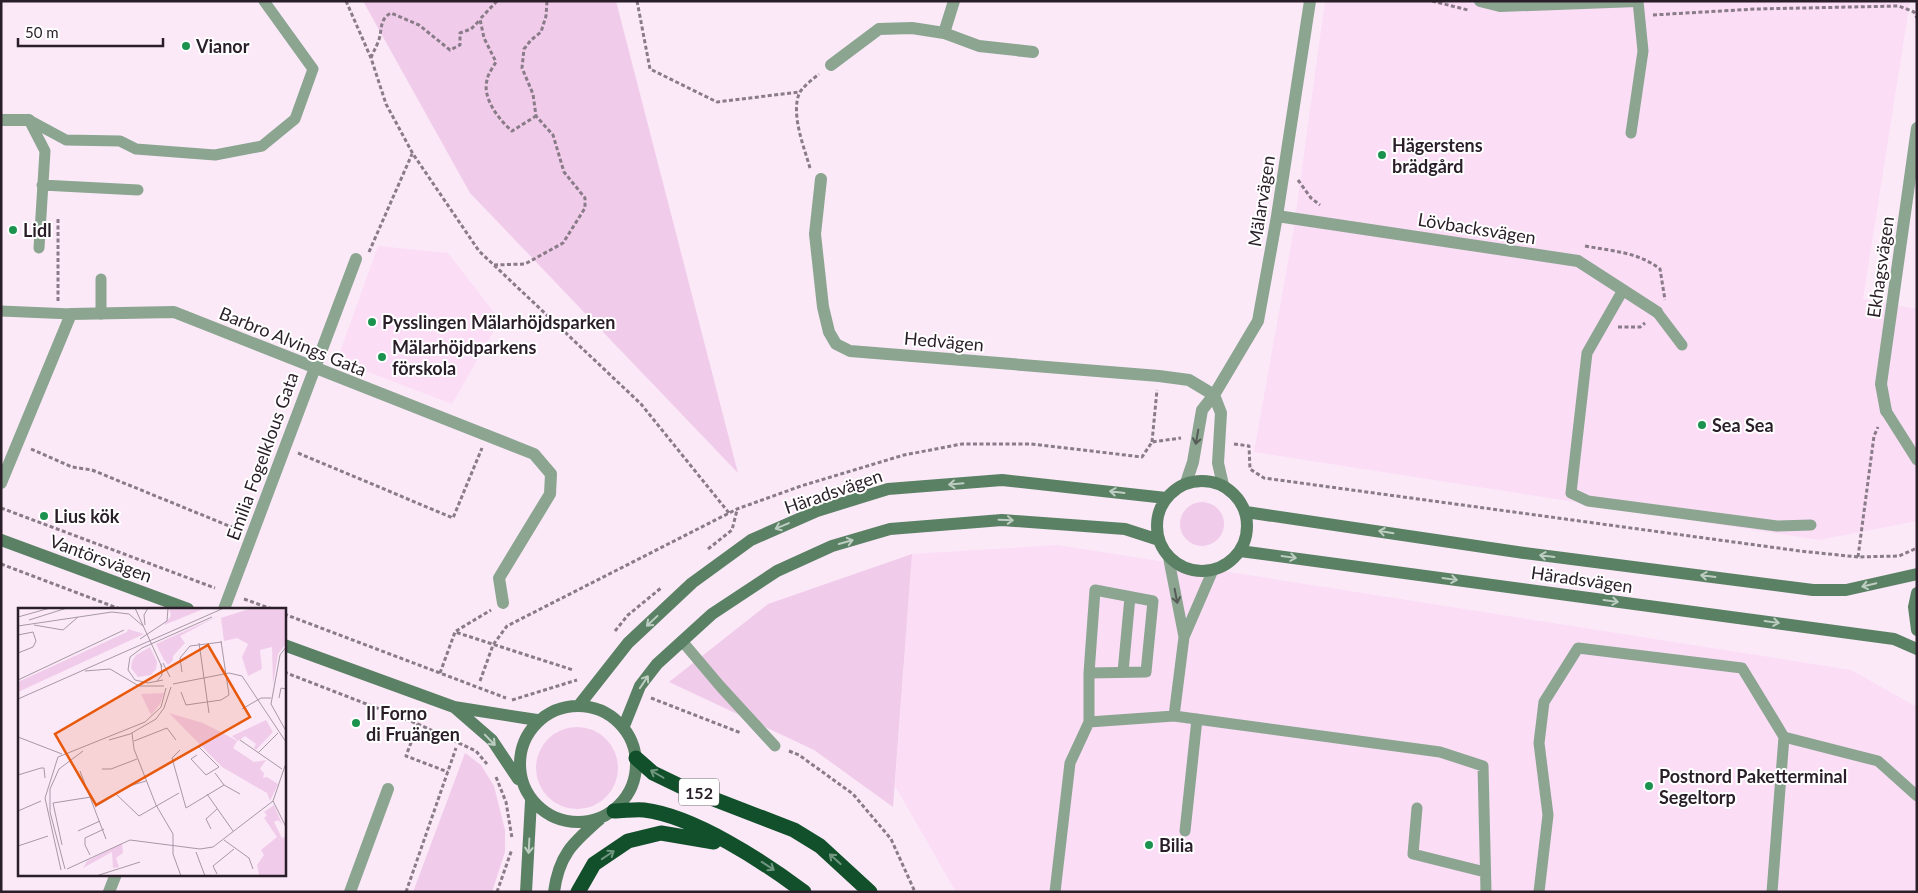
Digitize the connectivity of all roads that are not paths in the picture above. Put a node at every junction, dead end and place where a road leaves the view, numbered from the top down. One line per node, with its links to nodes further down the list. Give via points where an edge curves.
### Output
1 (264, 1): 10 (lane, via 313,69 295,120 262,146 215,155 136,149 120,141 66,140)
2 (954, 1): 6 (street)
3 (1310, 1): 16 (street, Mälarvägen)
4 (1638, 1): 5 (street); 12 (lane, via 1643,51)
5 (1478, 7)
6 (944, 33): 7 (street, via 979,46); 8 (street, via 912,28 879,29)
7 (1033, 52)
8 (831, 66)
9 (1, 120): 10 (street)
10 (29, 120): 14 (lane, via 45,151)
11 (1917, 128): 28 (street, Ekhagsvägen, via 1881,384)
12 (1631, 133)
13 (821, 179): 27 (street, Hedvägen, via 815,234 823,307 829,332 836,344 850,351 1159,376 1189,380)
14 (42, 185): 15 (lane); 17 (lane)
15 (138, 190)
16 (1277, 216): 20 (street, Lövbacksvägen, via 1578,261); 27 (street, Mälarvägen, via 1258,322)
17 (39, 248)
18 (356, 259): 26 (street, Emilia Fogelklous Gata)
19 (101, 279): 24 (lane)
20 (1623, 290): 22 (street, Lövbacksvägen); 35 (lane, via 1587,353 1571,493 1588,501 1768,525)
21 (1, 311): 23 (lane, Barbro Alvings Gata)
22 (1658, 312): 25 (lane)
23 (71, 314): 24 (street, Barbro Alvings Gata); 30 (street)
24 (101, 314): 26 (street, Barbro Alvings Gata, via 174,312)
25 (1682, 345)
26 (314, 368): 44 (street, Barbro Alvings Gata, via 534,454 551,474 550,494 499,578); 46 (street, Emilia Fogelklous Gata)
27 (1214, 394): 31 (street, Mälarvägen, one-way to 31, via 1202,410); 32 (street, via 1222,413 1218,463)
28 (1886, 411): 29 (lane)
29 (1917, 460)
30 (1, 483)
31 (1186, 483): 32 (main road, via 1210,481); 33 (main road)
32 (1223, 484): 34 (main road, via 1239,498)
33 (1166, 498): 37 (main road, via 1157,521); 54 (main road, Häradsvägen, one-way to 54, via 1002,480 888,489 818,511 751,540 692,583 628,643)
34 (1246, 512): 38 (main road, via 1247,534); 41 (main road, Häradsvägen, one-way to 34, via 1846,590 1813,590 1524,553)
35 (1811, 525)
36 (1, 540): 45 (main road, Vantörsvägen)
37 (1159, 540): 39 (main road); 49 (main road, one-way to 37, via 712,614 777,571 832,546 890,529 1002,520 1125,530)
38 (1240, 551): 40 (main road, via 1229,563); 51 (main road, Häradsvägen, one-way to 51, via 1894,638)
39 (1168, 555): 40 (main road, via 1190,570); 48 (lane, one-way to 48)
40 (1213, 570): 48 (lane)
41 (1917, 574)
42 (1917, 593): 47 (main road, via 1914,607)
43 (1130, 597): 52 (lane); 52 (lane, via 1153,601 1146,672); 53 (lane, via 1095,590)
44 (503, 603)
45 (185, 608)
46 (224, 608)
47 (1917, 630)
48 (1184, 637): 56 (lane)
49 (682, 641): 60 (main road, one-way to 49, via 640,686 657,664); 62 (lane)
50 (285, 645): 55 (main road)
51 (1917, 649)
52 (1123, 672): 53 (lane)
53 (1088, 673): 59 (lane)
54 (580, 704): 58 (main road, via 555,709); 60 (main road, via 607,712)
55 (454, 707): 58 (main road); 64 (main road, one-way to 64, via 492,740)
56 (1174, 716): 57 (lane); 59 (lane)
57 (1196, 719): 70 (lane); 72 (lane, via 1440,752 1483,766)
58 (537, 720): 64 (main road, via 524,738 518,764)
59 (1089, 722): 81 (lane, via 1070,763)
60 (624, 726): 63 (main road, via 632,739)
61 (1784, 737): 66 (lane, via 1878,762); 83 (lane, via 1742,668 1578,648 1544,702 1538,743 1548,815); 84 (lane)
62 (775, 746)
63 (636, 758): 69 (main road, via 636,772 625,799); 80 (highway, 152, one-way to 63, via 820,846 794,830 653,773)
64 (524, 787): 67 (main road)
65 (388, 789): 75 (street)
66 (1917, 796)
67 (531, 801): 69 (main road, via 556,818 578,823); 76 (main road, one-way to 76)
68 (1417, 808): 72 (lane, via 1414,854)
69 (608, 814): 71 (highway, via 644,810 675,818); 77 (main road, via 574,842 563,856)
70 (1185, 831)
71 (729, 844): 78 (highway, one-way to 71, via 594,864 628,841 661,833); 79 (highway, one-way to 79, via 768,865)
72 (1485, 872): 82 (lane)
73 (115, 876): 74 (street)
74 (109, 892)
75 (350, 892)
76 (526, 892)
77 (554, 892)
78 (578, 892)
79 (804, 892)
80 (870, 892)
81 (1055, 892)
82 (1486, 892)
83 (1539, 892)
84 (1772, 892)

